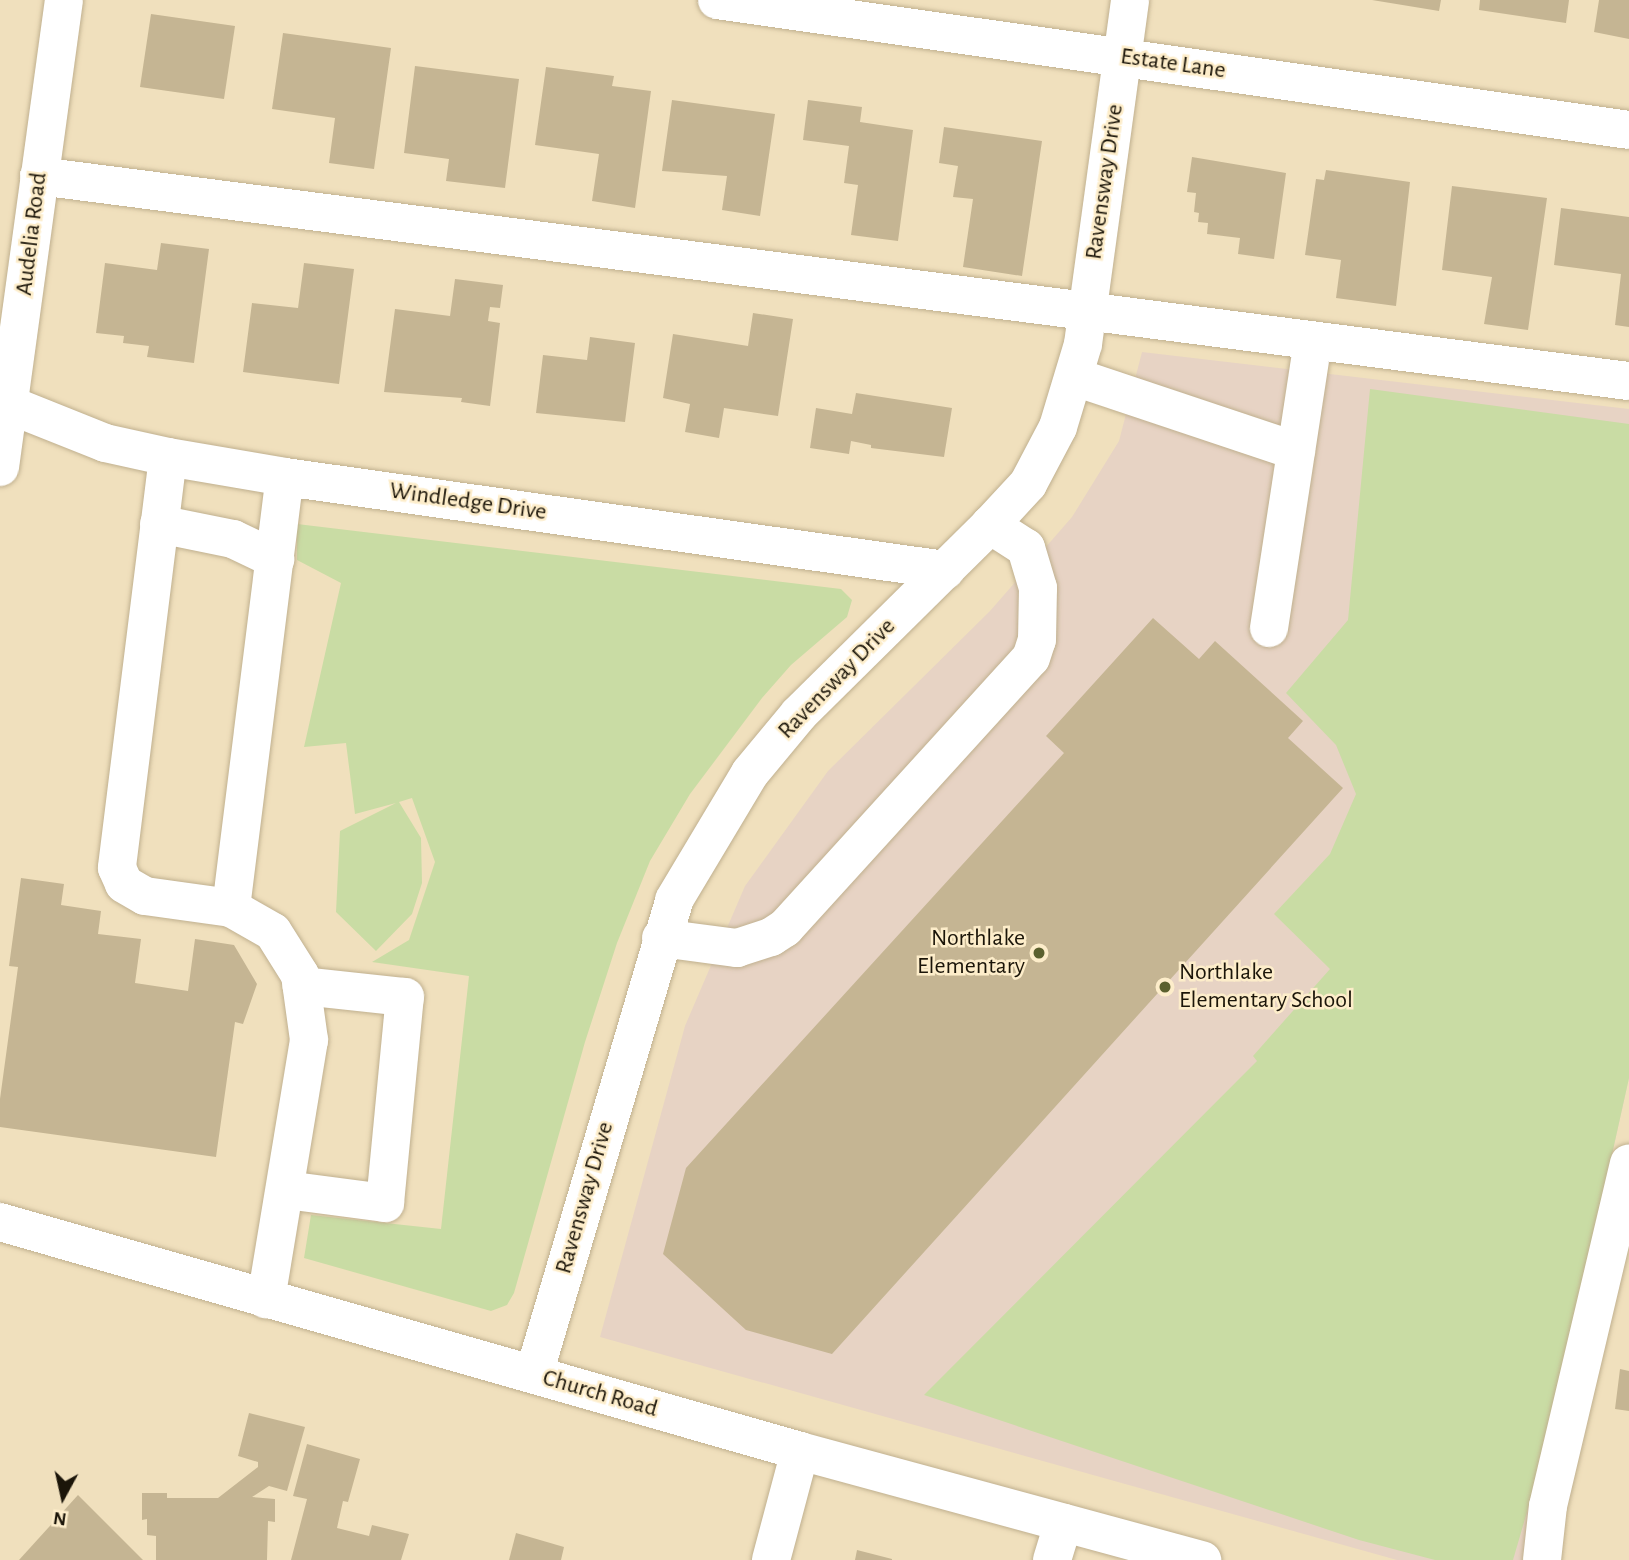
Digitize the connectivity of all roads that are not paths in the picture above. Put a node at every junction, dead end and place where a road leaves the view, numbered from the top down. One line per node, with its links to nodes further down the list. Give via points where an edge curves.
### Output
1 (64, 0): 6 (street, Audelia Road)
2 (717, 0): 4 (street, Estate Lane)
3 (1130, 0): 4 (street, Ravensway Drive)
4 (1122, 57): 5 (street, Estate Lane); 7 (street, Ravensway Drive)
5 (1629, 130)
6 (39, 176): 7 (street); 11 (street, Audelia Road)
7 (1088, 310): 9 (street, Ravensway Drive); 10 (street)
8 (1310, 360): 12 (street)
9 (1076, 377): 12 (street); 17 (street, Ravensway Drive, via 1058,427 1028,484)
10 (1629, 381)
11 (5, 403): 13 (street, Windledge Drive, via 105,443); 14 (street, Audelia Road)
12 (1296, 451): 20 (street)
13 (168, 457): 15 (street, Windledge Drive); 16 (street)
14 (0, 467)
15 (285, 477): 18 (street); 19 (street, Windledge Drive)
16 (159, 524): 18 (street, via 233,539); 21 (street, via 117,868 124,884 145,896)
17 (990, 525): 19 (street, Ravensway Drive); 22 (street, via 1026,548 1038,588 1037,640 1031,658 785,928 737,947)
18 (275, 559): 21 (street)
19 (945, 570): 22 (street, Ravensway Drive, via 799,714 750,773 674,900)
20 (1269, 628)
21 (231, 908): 23 (street, via 273,932)
22 (661, 938): 28 (street, Ravensway Drive)
23 (302, 986): 25 (street, via 309,1040); 25 (street, via 405,997 385,1203)
24 (1629, 1163): 34 (street, via 1548,1506)
25 (286, 1190): 27 (street)
26 (0, 1222): 27 (street, Church Road)
27 (266, 1299): 28 (street, Church Road)
28 (534, 1374): 29 (street, Church Road)
29 (800, 1451): 30 (street, Church Road); 31 (street)
30 (1063, 1523): 32 (street); 33 (street, Church Road)
31 (771, 1560)
32 (1052, 1560)
33 (1202, 1560)
34 (1542, 1560)

